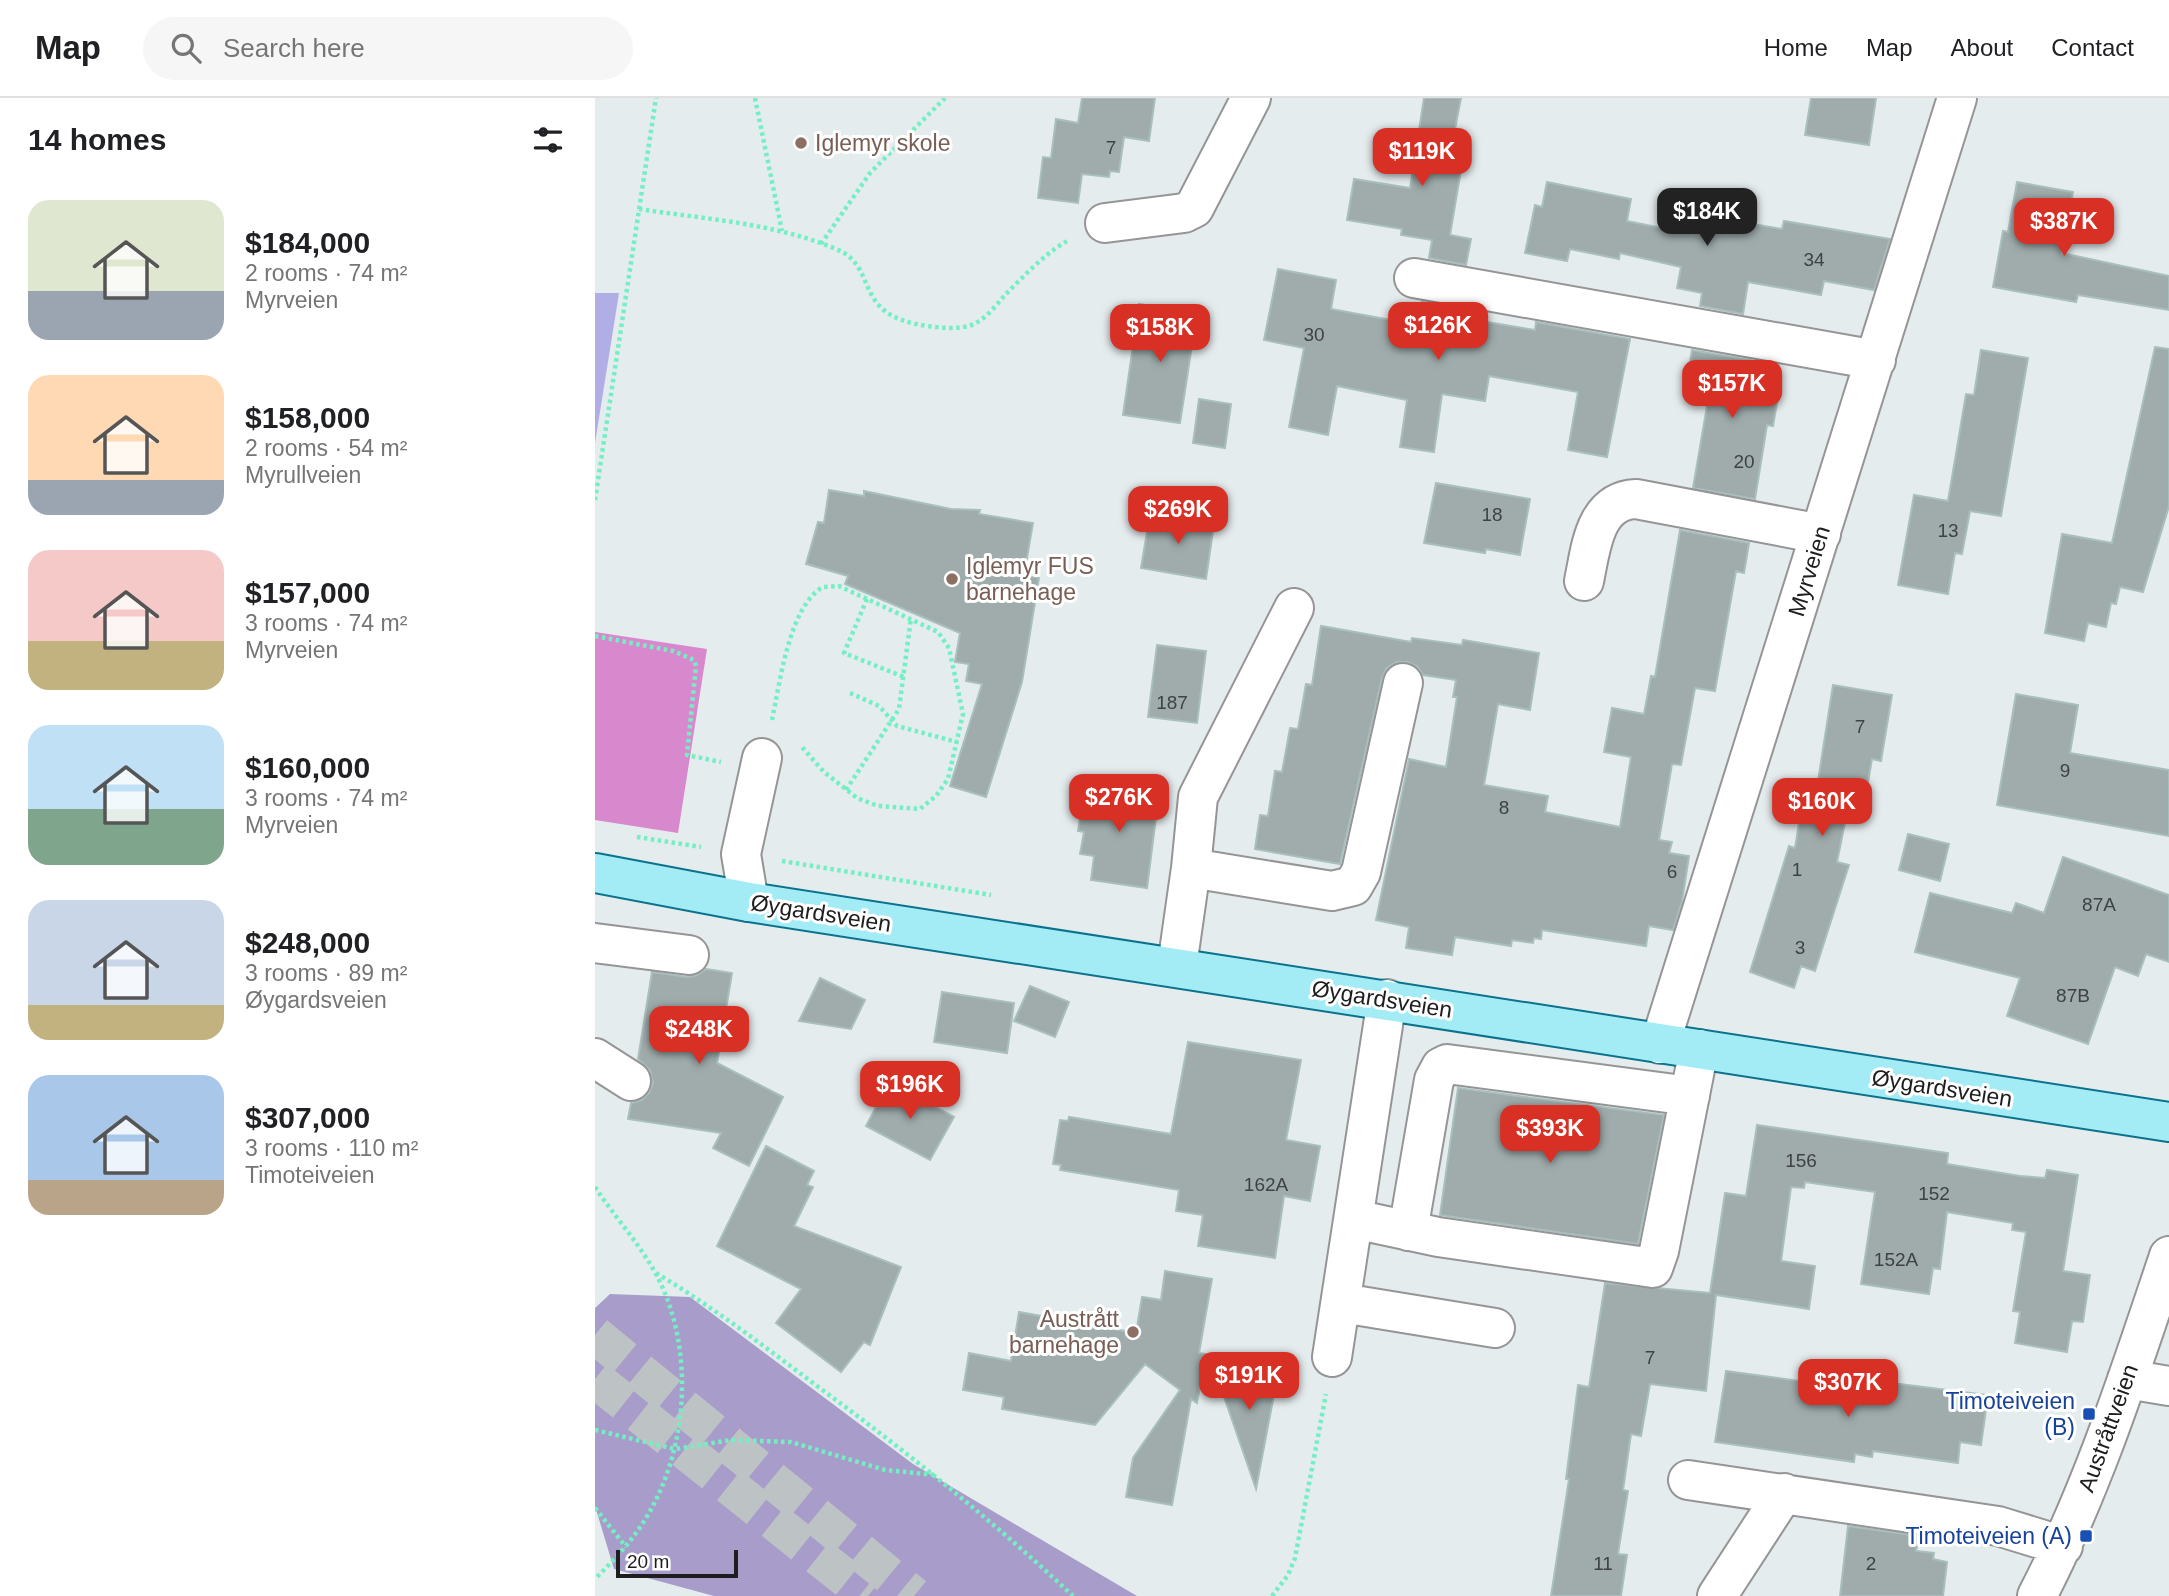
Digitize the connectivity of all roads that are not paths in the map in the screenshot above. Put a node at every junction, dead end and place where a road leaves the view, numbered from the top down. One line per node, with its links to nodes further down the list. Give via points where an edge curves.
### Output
1 (1251, 98): 3 (street, via 1194,208)
2 (1957, 98): 5 (street, Myrveien)
3 (1105, 223)
4 (1414, 278): 5 (street)
5 (1876, 360): 6 (street, Myrveien)
6 (1821, 534): 7 (street, via 1626,500 1615,503 1600,521); 18 (street, Myrveien)
7 (1584, 581)
8 (1294, 608): 11 (street, via 1198,797)
9 (1403, 683): 11 (street, via 1361,872 1353,886 1332,891)
10 (761, 763): 13 (street, via 741,853)
11 (1191, 868): 16 (street)
12 (595, 873): 13 (main road, Øygardsveien)
13 (749, 902): 16 (main road, Øygardsveien)
14 (595, 943): 15 (street)
15 (689, 955)
16 (1177, 967): 17 (main road, Øygardsveien)
17 (1387, 999): 18 (main road, Øygardsveien); 24 (street)
18 (1660, 1044): 19 (main road, Øygardsveien)
19 (1699, 1049): 22 (street); 23 (main road, Øygardsveien)
20 (595, 1058): 21 (street)
21 (631, 1082)
22 (1690, 1096): 25 (street, via 1447,1063 1434,1080); 25 (street, via 1653,1268)
23 (2169, 1122)
24 (1354, 1219): 25 (street); 27 (street)
25 (1408, 1230)
26 (2169, 1256): 30 (street, Austråttveien)
27 (1342, 1303): 28 (street); 29 (street)
28 (1495, 1328)
29 (1332, 1357)
30 (2127, 1379): 31 (street); 34 (street, Austråttveien)
31 (2169, 1386)
32 (1688, 1480): 33 (street)
33 (1784, 1493): 34 (street, via 1998,1526); 35 (street)
34 (2063, 1546): 36 (street, Austråttveien)
35 (1717, 1596)
36 (2037, 1596)

